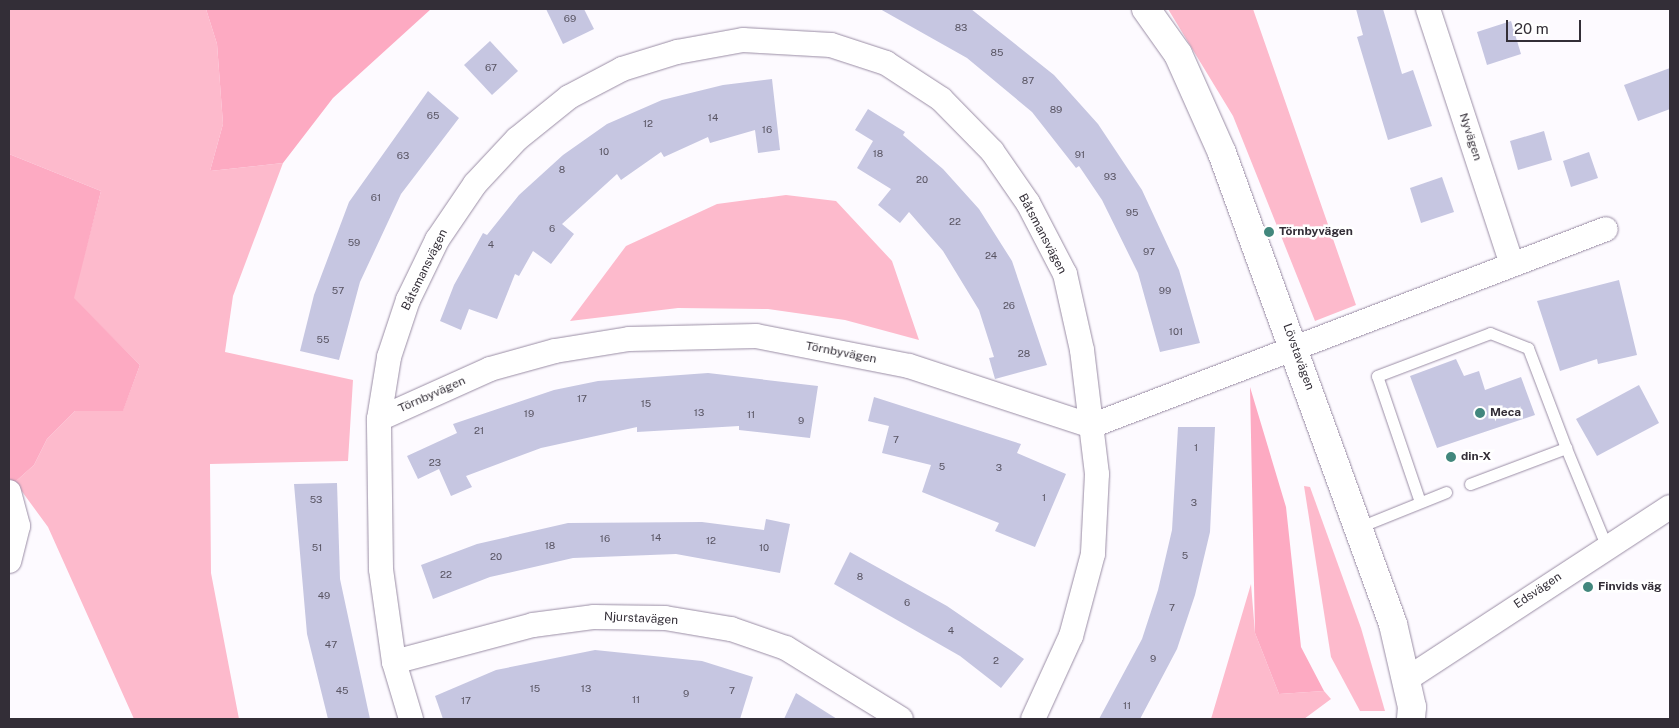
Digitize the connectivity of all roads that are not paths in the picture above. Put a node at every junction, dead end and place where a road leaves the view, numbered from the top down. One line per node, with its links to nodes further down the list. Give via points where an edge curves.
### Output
1 (1146, 9): 5 (street, Lövstavägen, via 1178,54 1222,153)
2 (1428, 9): 4 (street, Nyvägen)
3 (1606, 229): 4 (street)
4 (1512, 265): 5 (street)
5 (1295, 348): 7 (street); 14 (street, Lövstavägen)
6 (378, 419): 7 (street, Törnbyvägen, via 490,369 555,351 628,339 756,336 909,366); 7 (street, Båtsmansvägen, via 397,333 437,240 475,184 517,139 569,97 622,69 677,52 743,40 831,45 886,63 941,99 992,151 1028,203 1064,274 1082,350); 17 (street, Båtsmansvägen, via 381,569)
7 (1091, 426): 21 (street, Båtsmansvägen, via 1097,474 1093,554 1071,636)
8 (1566, 448): 9 (lane); 12 (lane, via 1528,348 1490,333 1377,376); 15 (lane)
9 (1470, 484)
10 (1446, 492): 12 (lane)
11 (10, 493): 16 (street, via 18,526)
12 (1420, 502): 14 (lane)
13 (1668, 514): 15 (street, Edsvägen)
14 (1357, 528): 18 (street, Lövstavägen, via 1393,624)
15 (1606, 545): 18 (street, Edsvägen)
16 (9, 561)
17 (394, 662): 19 (street, Båtsmansvägen); 20 (street, Njurstavägen, via 533,625 594,617 665,618 731,629 786,648)
18 (1407, 679): 22 (street, Lövstavägen)
19 (411, 719)
20 (901, 719)
21 (1033, 719)
22 (1410, 719)

